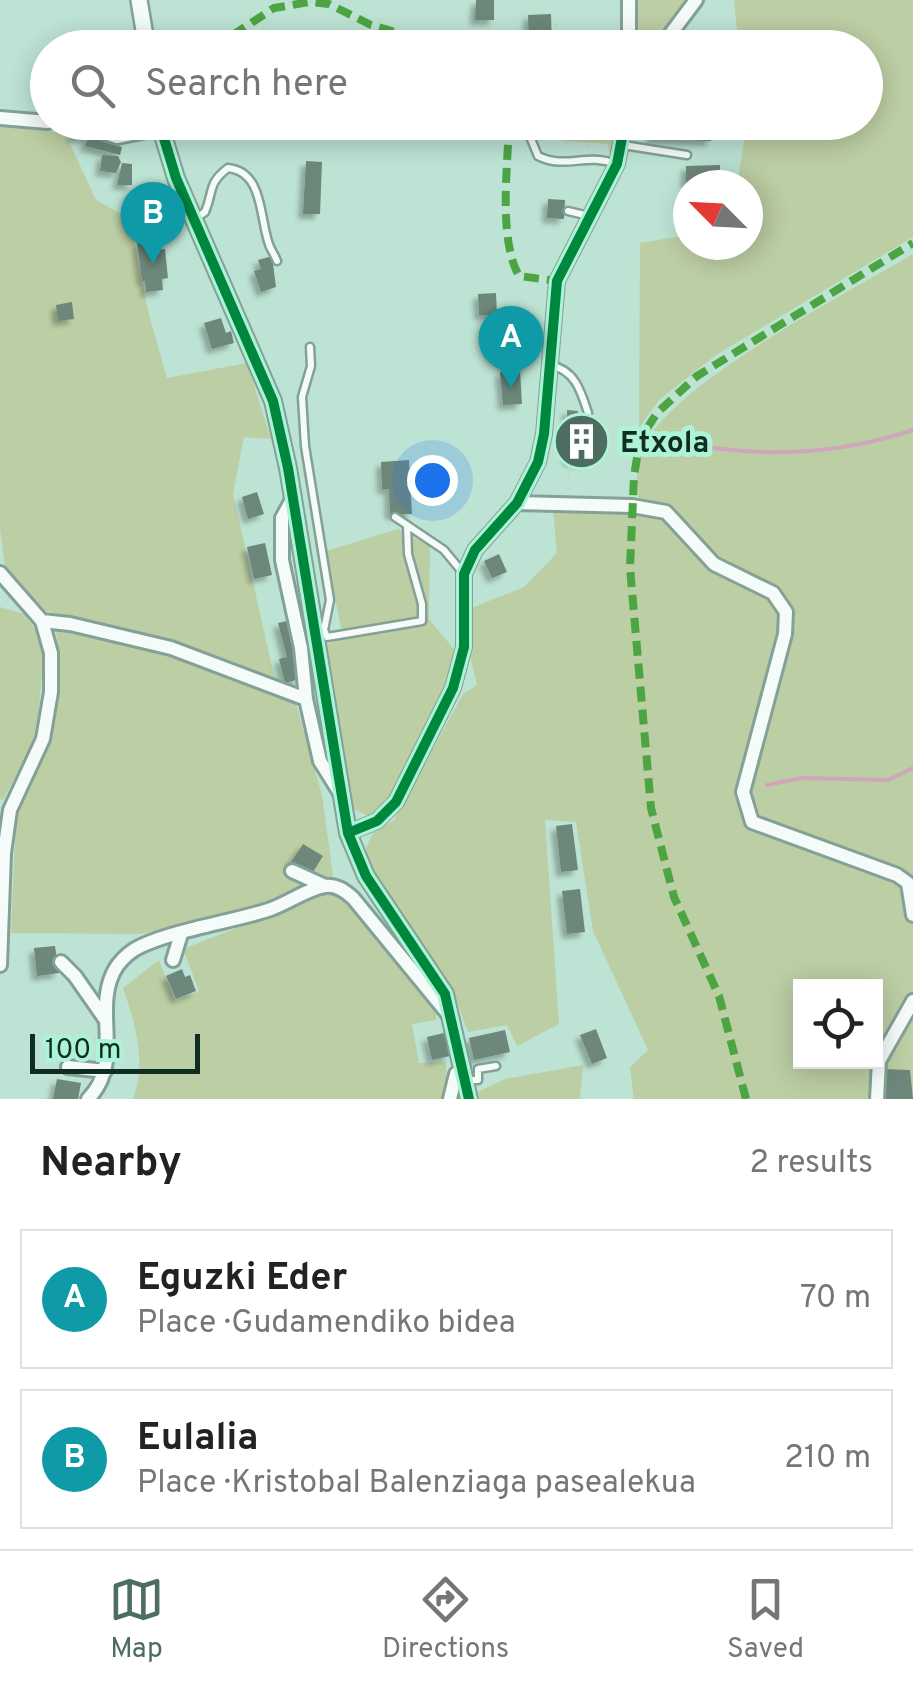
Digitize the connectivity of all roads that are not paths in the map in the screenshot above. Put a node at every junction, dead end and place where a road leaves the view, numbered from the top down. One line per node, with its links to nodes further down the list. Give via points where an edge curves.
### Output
1 (139, 0): 4 (street)
2 (629, 0): 5 (street)
3 (696, 0): 6 (street)
4 (144, 30)
5 (628, 30)
6 (674, 30)
7 (0, 118): 8 (street)
8 (30, 120)
9 (163, 140): 17 (street)
10 (531, 140): 14 (lane, via 538,156 550,162)
11 (623, 140): 12 (street)
12 (623, 145): 13 (lane); 14 (street)
13 (686, 155)
14 (612, 162): 16 (street)
15 (568, 211): 16 (lane)
16 (590, 216): 20 (street, via 557,281)
17 (194, 219): 18 (lane, via 206,212 216,177 238,169 259,197); 22 (street, via 266,380)
18 (276, 261)
19 (310, 346): 25 (lane, via 302,397 330,600 327,637 422,620)
20 (549, 364): 21 (lane, via 580,386); 23 (street, via 544,434 531,481)
21 (588, 413)
22 (293, 498): 29 (street, via 282,518 282,560); 30 (street)
23 (517, 503): 27 (street, via 474,550); 34 (street, via 666,512 714,564 772,593 786,612 785,634 743,792 752,822 897,875 908,882)
24 (396, 517): 25 (lane)
25 (407, 525): 27 (lane, via 444,550)
26 (0, 573): 28 (street)
27 (464, 574): 31 (street, via 464,647 453,688 396,802 377,821)
28 (42, 621): 29 (street, via 171,648); 38 (street, via 51,654 50,692 43,740 10,810)
29 (306, 700): 30 (street, via 320,761)
30 (340, 793): 31 (street)
31 (348, 833): 40 (street, via 366,876 444,994)
32 (292, 871): 33 (street)
33 (325, 886): 35 (street); 40 (street, via 353,898)
34 (913, 915)
35 (182, 934): 36 (street); 41 (street, via 137,948 116,967)
36 (173, 960)
37 (61, 962): 41 (street)
38 (0, 965)
39 (913, 1001): 49 (street, via 879,1060)
40 (449, 1016): 45 (street)
41 (107, 1021): 44 (street)
42 (496, 1066): 45 (lane, via 478,1069 478,1080)
43 (68, 1067): 44 (street)
44 (104, 1071): 46 (street)
45 (464, 1074): 47 (street, via 456,1074); 48 (street)
46 (88, 1099)
47 (450, 1099)
48 (468, 1099)
49 (877, 1099)

